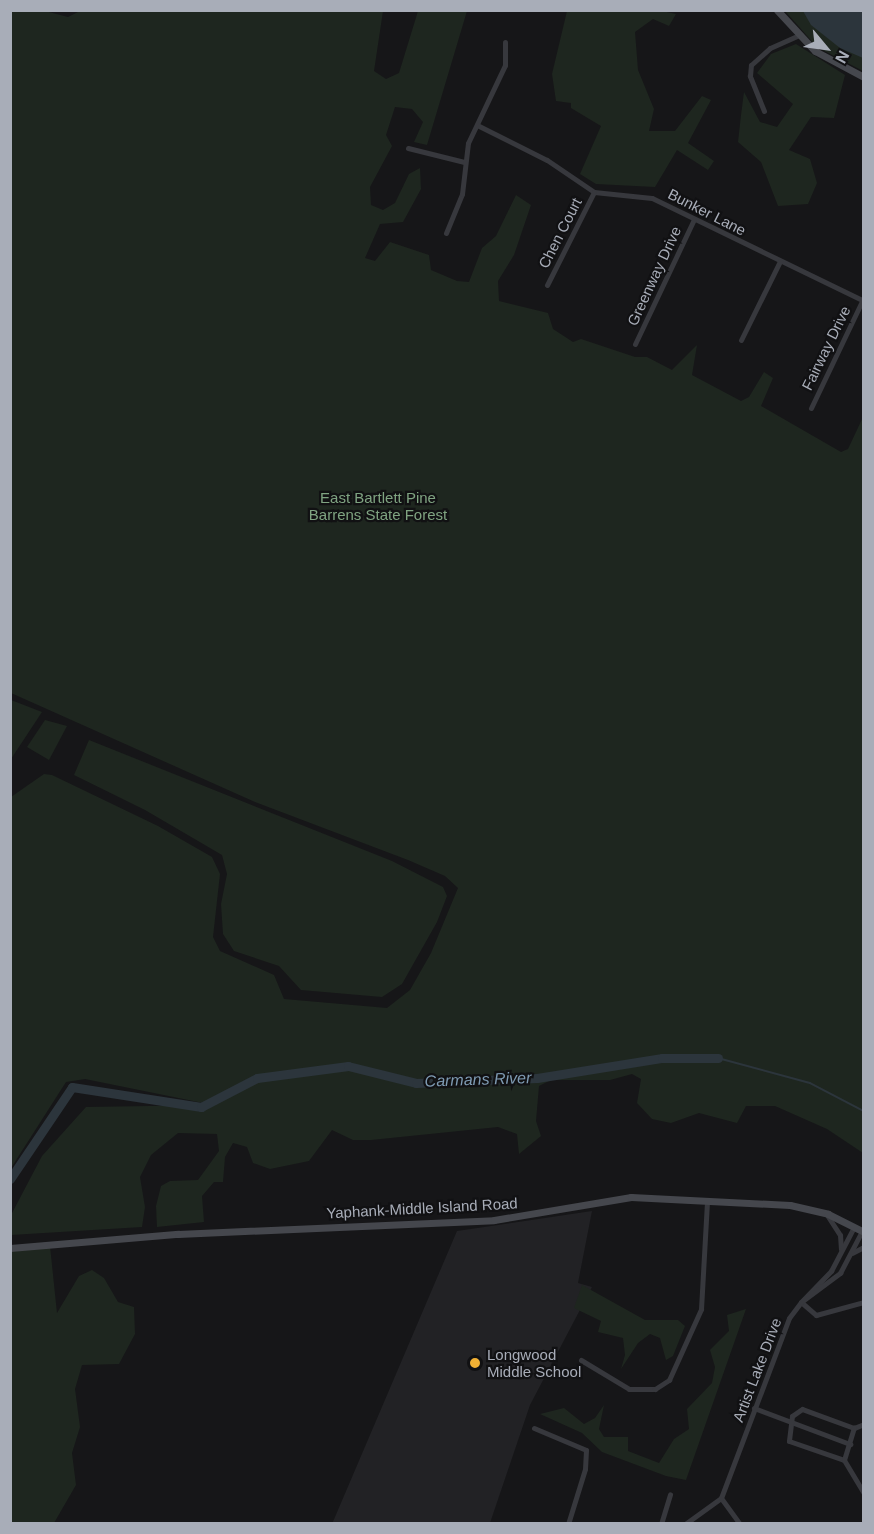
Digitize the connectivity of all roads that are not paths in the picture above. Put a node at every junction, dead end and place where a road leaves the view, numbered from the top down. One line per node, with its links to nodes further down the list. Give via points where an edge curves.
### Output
1 (777, 10): 2 (main road)
2 (799, 35): 4 (main road, via 815,51); 5 (street, via 770,48 752,65 750,76)
3 (505, 42): 6 (street, via 503,71)
4 (864, 77)
5 (764, 111)
6 (477, 125): 8 (street); 9 (street, Bunker Lane, via 547,160)
7 (408, 148): 8 (street)
8 (464, 162): 11 (street, via 462,194)
9 (594, 192): 10 (street, Bunker Lane, via 652,198); 13 (street, Chen Court)
10 (694, 219): 12 (street, Bunker Lane); 16 (street, Greenway Drive)
11 (446, 233)
12 (780, 261): 14 (street, Bunker Lane); 15 (street)
13 (547, 285)
14 (863, 299): 17 (street, Fairway Drive)
15 (741, 340)
16 (635, 344)
17 (811, 408)
18 (707, 1201): 19 (main road, Yaphank-Middle Island Road, via 790,1205); 23 (main road, Yaphank-Middle Island Road, via 631,1197 494,1220 178,1234); 28 (street, via 701,1309 669,1380 656,1389 629,1389)
19 (826, 1214): 20 (main road, Yaphank-Middle Island Road); 24 (street, via 840,1235)
20 (854, 1227): 21 (main road, Yaphank-Middle Island Road); 24 (street)
21 (863, 1232): 25 (street, Artist Lake Drive)
22 (864, 1247): 25 (street)
23 (10, 1248)
24 (842, 1250): 26 (street, via 831,1271)
25 (851, 1254): 26 (street, Artist Lake Drive, via 831,1283)
26 (801, 1302): 27 (street, via 816,1315); 29 (street, Artist Lake Drive, via 782,1332)
27 (864, 1302)
28 (581, 1360)
29 (754, 1408): 30 (street); 38 (street, Artist Lake Drive)
30 (790, 1422): 33 (street, via 802,1409); 34 (street); 35 (street, via 789,1441)
31 (864, 1424): 33 (street)
32 (534, 1428): 39 (street, via 586,1450 585,1469)
33 (854, 1428): 34 (street)
34 (850, 1443): 35 (street)
35 (844, 1460): 36 (street)
36 (864, 1493)
37 (670, 1494): 40 (street)
38 (721, 1498): 41 (street); 42 (street)
39 (568, 1524)
40 (661, 1524)
41 (685, 1524)
42 (740, 1524)

